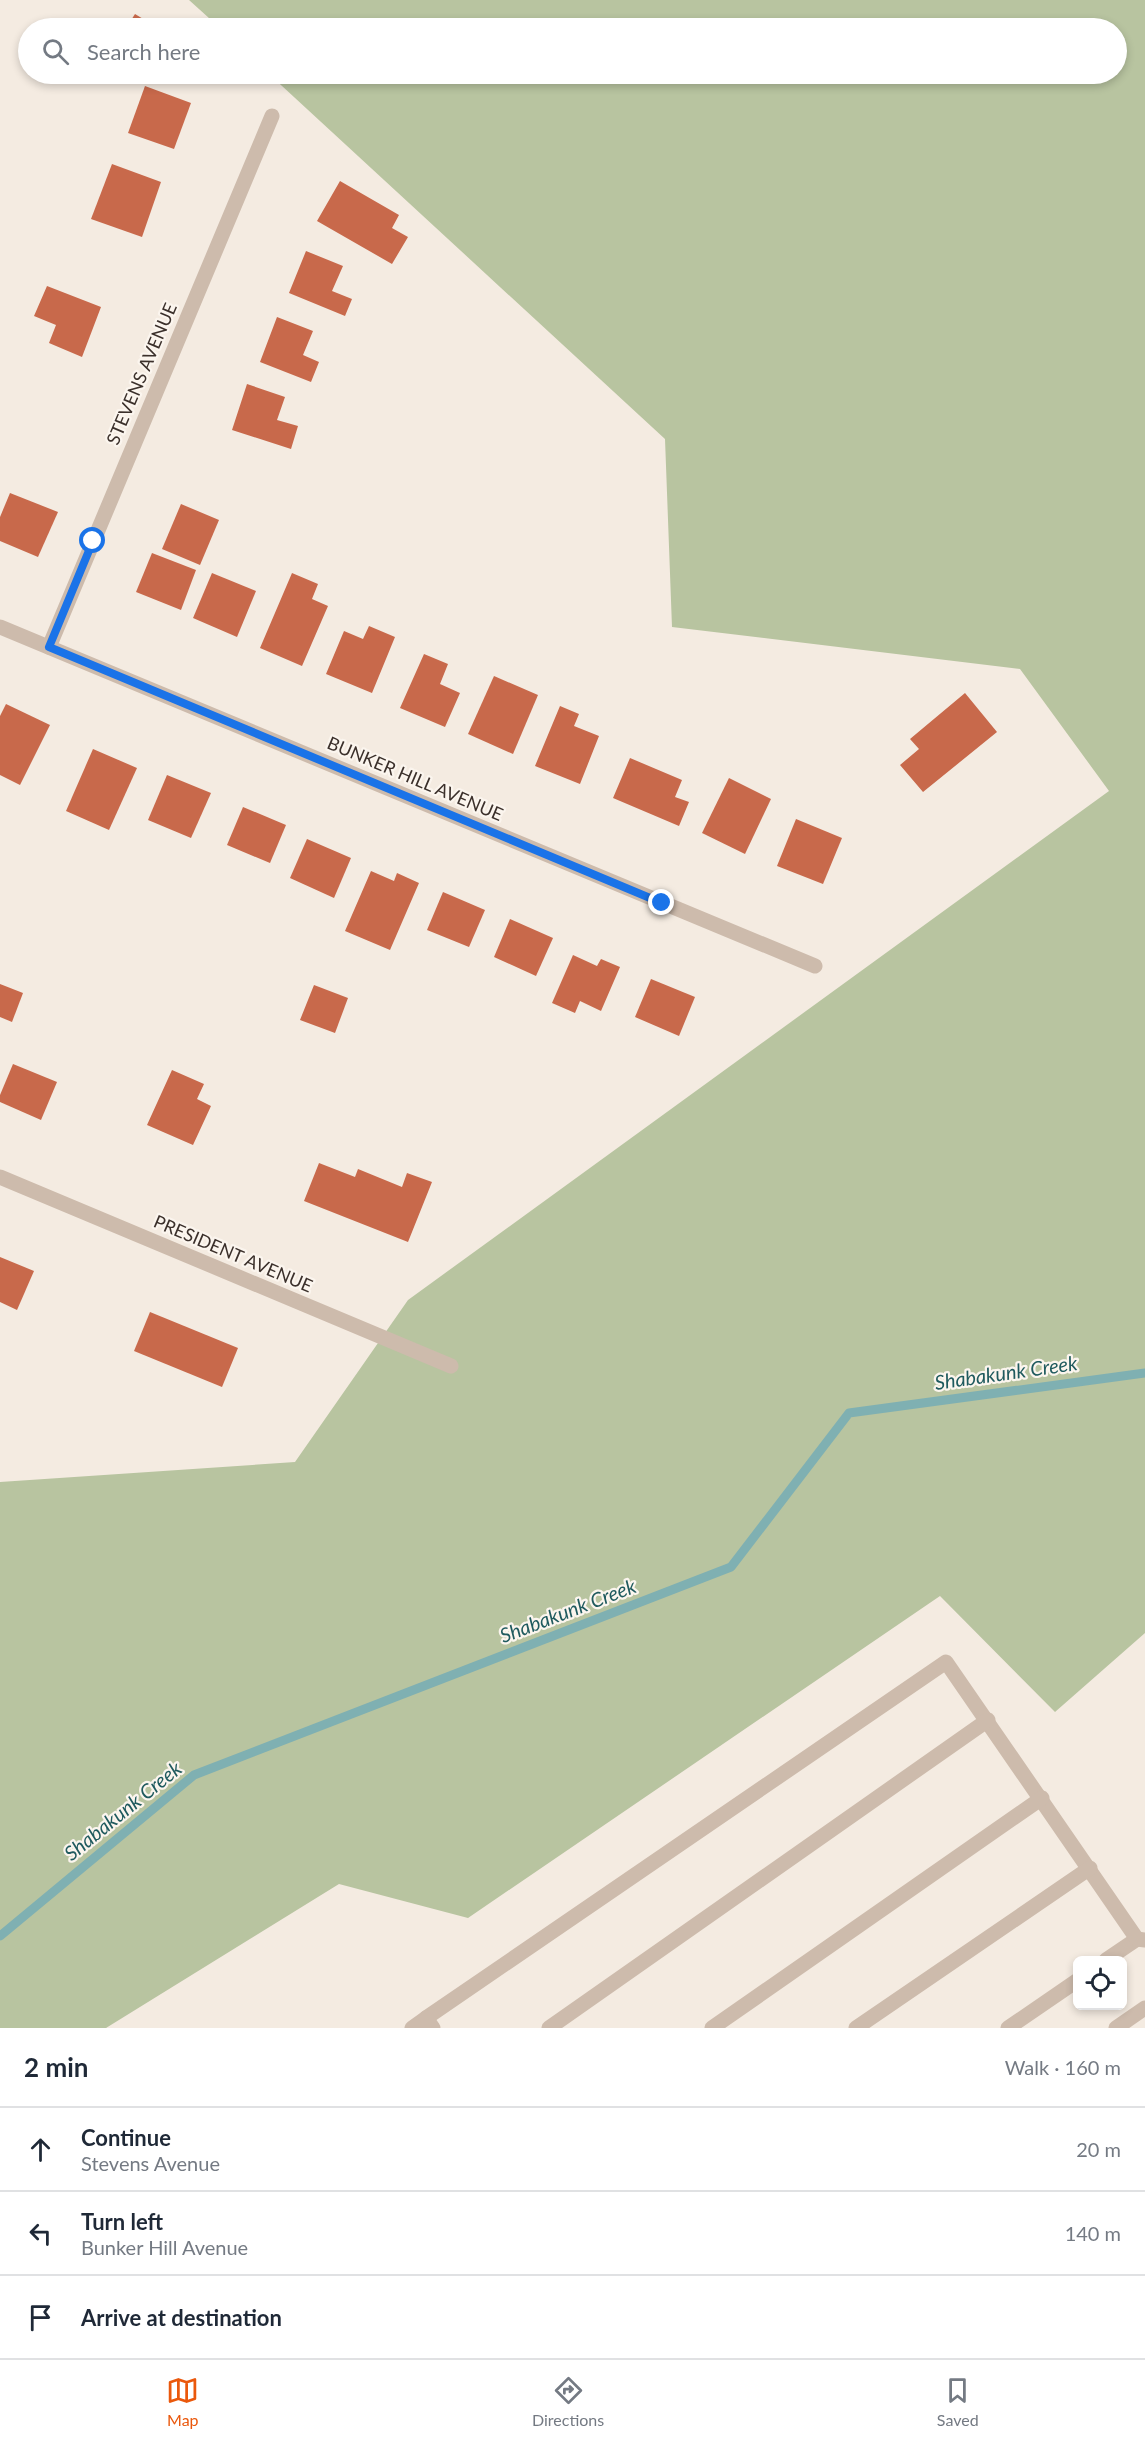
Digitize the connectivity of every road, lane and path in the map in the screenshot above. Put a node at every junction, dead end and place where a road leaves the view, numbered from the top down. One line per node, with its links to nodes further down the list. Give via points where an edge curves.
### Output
1 (272, 116): 3 (street, STEVENS AVENUE)
2 (0, 627): 3 (street, BUNKER HILL AVENUE)
3 (49, 647): 4 (street, BUNKER HILL AVENUE)
4 (815, 966)
5 (0, 1177): 6 (street, PRESIDENT AVENUE)
6 (451, 1366)
7 (988, 1720): 8 (street); 14 (street, via 946,1662); 16 (street)
8 (1042, 1798): 9 (street); 17 (street)
9 (1090, 1868): 10 (street); 18 (street)
10 (1141, 1939): 11 (street)
11 (1113, 1956)
12 (1073, 1983): 19 (street)
13 (1145, 2008): 20 (street)
14 (430, 2023): 15 (street)
15 (412, 2028)
16 (549, 2028)
17 (712, 2028)
18 (856, 2028)
19 (1008, 2028)
20 (1116, 2028)

